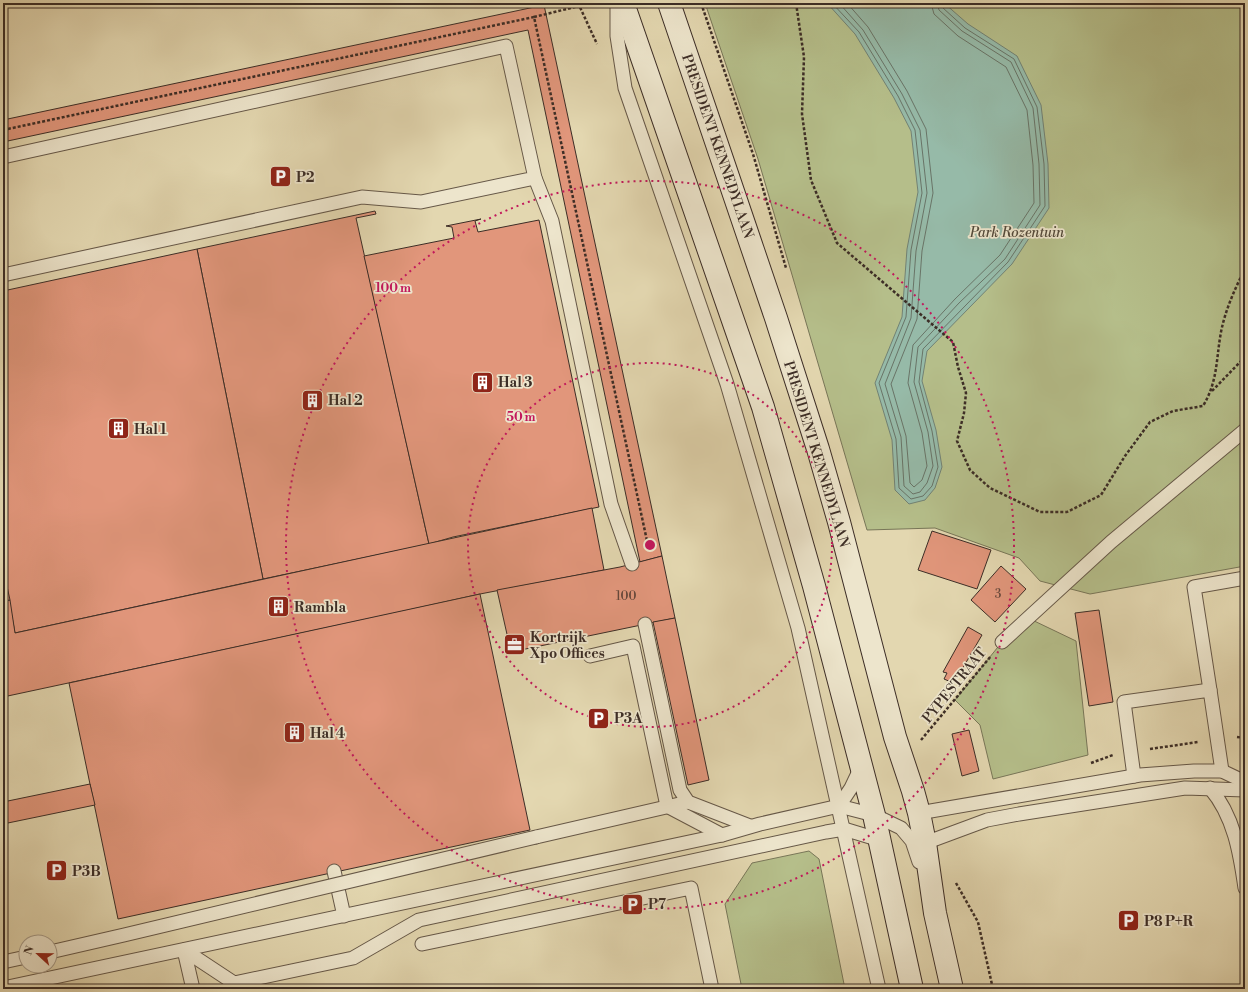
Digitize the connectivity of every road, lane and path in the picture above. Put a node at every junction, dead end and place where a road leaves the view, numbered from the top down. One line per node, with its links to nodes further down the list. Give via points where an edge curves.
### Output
1 (617, 3): 30 (lane, via 617,36 625,88 727,384 765,509 798,628)
2 (623, 3): 22 (main road, via 763,407 814,586)
3 (669, 3): 31 (main road, PRESIDENT KENNEDYLAAN, via 818,448 894,737)
4 (796, 3): 13 (path, via 804,57 802,114 811,180 836,243 954,342 966,393 957,441 970,470 990,488 1040,512 1067,512 1101,495 1150,422 1173,411 1203,406)
5 (579, 5): 6 (path); 7 (path)
6 (534, 17)
7 (600, 50)
8 (3, 157): 9 (lane, via 506,46)
9 (535, 178): 11 (lane, via 421,202 362,197); 15 (lane, via 552,221 611,504)
10 (1245, 269): 13 (path, via 1221,331 1217,368)
11 (3, 275)
12 (1245, 357): 13 (path)
13 (1211, 392)
14 (1245, 430): 18 (lane, via 1110,542)
15 (632, 564)
16 (1245, 578): 20 (lane, via 1194,587)
17 (645, 624): 28 (lane, via 680,790)
18 (1002, 642): 21 (path, PYPESTRAAT)
19 (590, 656): 29 (lane, via 633,646)
20 (1210, 690): 23 (lane); 24 (lane, via 1124,702)
21 (921, 742)
22 (861, 767): 30 (lane, via 851,788); 32 (main road)
23 (1222, 771): 24 (lane); 25 (lane)
24 (1134, 776): 31 (lane)
25 (1245, 782)
26 (1210, 788): 27 (lane); 37 (lane, via 1185,788 987,820); 39 (lane, via 1228,814 1242,864)
27 (1245, 790)
28 (688, 802): 29 (lane); 33 (lane)
29 (667, 806): 35 (lane); 43 (lane, bridge)
30 (838, 806): 32 (lane, PRESIDENT KENNEDYLAAN); 33 (lane); 34 (lane)
31 (919, 813): 37 (main road, PRESIDENT KENNEDYLAAN)
32 (874, 815): 36 (main road); 40 (lane, PRESIDENT KENNEDYLAAN, via 901,828 912,841)
33 (750, 826): 35 (lane)
34 (844, 829): 36 (lane); 47 (lane, via 806,835 419,920 353,958); 51 (lane)
35 (722, 835): 41 (lane)
36 (880, 840): 52 (main road)
37 (926, 843): 40 (main road, PRESIDENT KENNEDYLAAN)
38 (334, 872): 41 (lane)
39 (1245, 888)
40 (935, 913): 53 (main road, PRESIDENT KENNEDYLAAN)
41 (344, 916): 44 (lane)
42 (422, 944): 50 (lane, via 691,888)
43 (58, 950)
44 (184, 950): 47 (lane); 48 (lane); 49 (lane)
45 (18, 959): 46 (lane)
46 (3, 962)
47 (233, 986)
48 (3, 988)
49 (193, 989)
50 (712, 989)
51 (879, 989)
52 (912, 989)
53 (952, 989)

